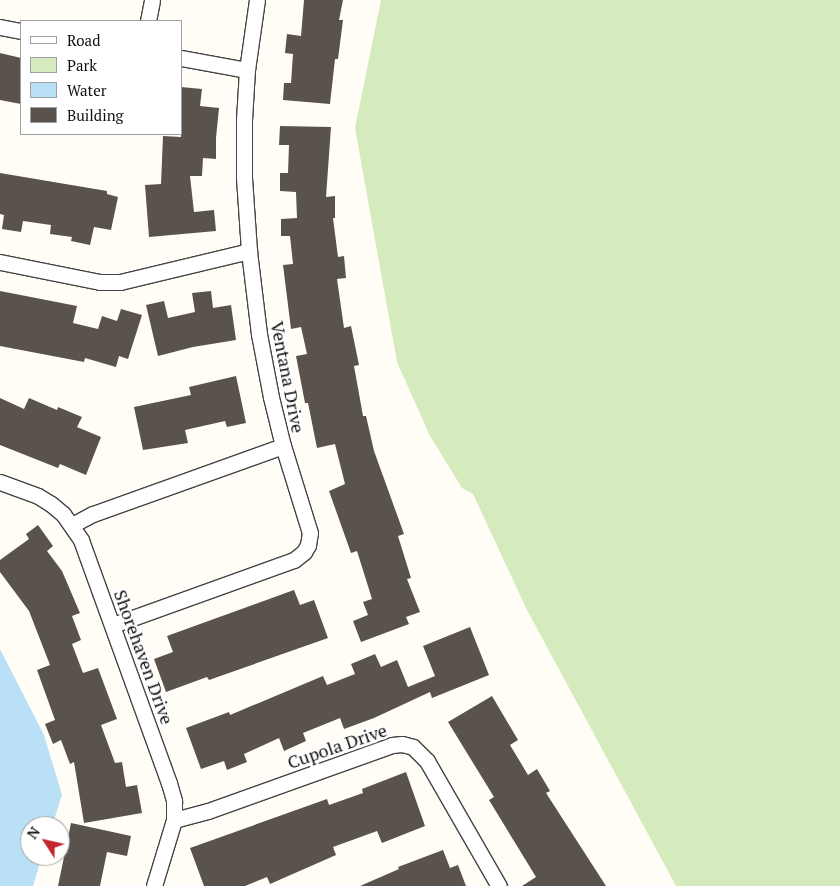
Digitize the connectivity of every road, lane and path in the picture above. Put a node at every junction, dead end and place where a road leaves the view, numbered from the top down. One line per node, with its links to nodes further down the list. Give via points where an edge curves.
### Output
1 (152, 0): 3 (street)
2 (256, 0): 7 (street, Ventana Drive)
3 (148, 20)
4 (0, 27): 5 (street)
5 (20, 31)
6 (182, 58): 7 (street)
7 (247, 70): 8 (street, Ventana Drive, via 244,177)
8 (249, 252): 9 (street, via 120,282 100,282); 10 (street, Ventana Drive, via 259,334)
9 (0, 262)
10 (283, 446): 12 (street, via 92,514); 13 (street, Ventana Drive, via 310,533 304,552 294,560)
11 (0, 482): 12 (street, Shorehaven Drive, via 38,496 63,514)
12 (72, 525): 13 (street, Shorehaven Drive, via 81,540)
13 (113, 625): 14 (street, Shorehaven Drive, via 169,783)
14 (174, 820): 15 (street, Shorehaven Drive); 16 (street, Cupola Drive, via 208,812 402,744 421,753 427,761)
15 (154, 886)
16 (499, 886)

